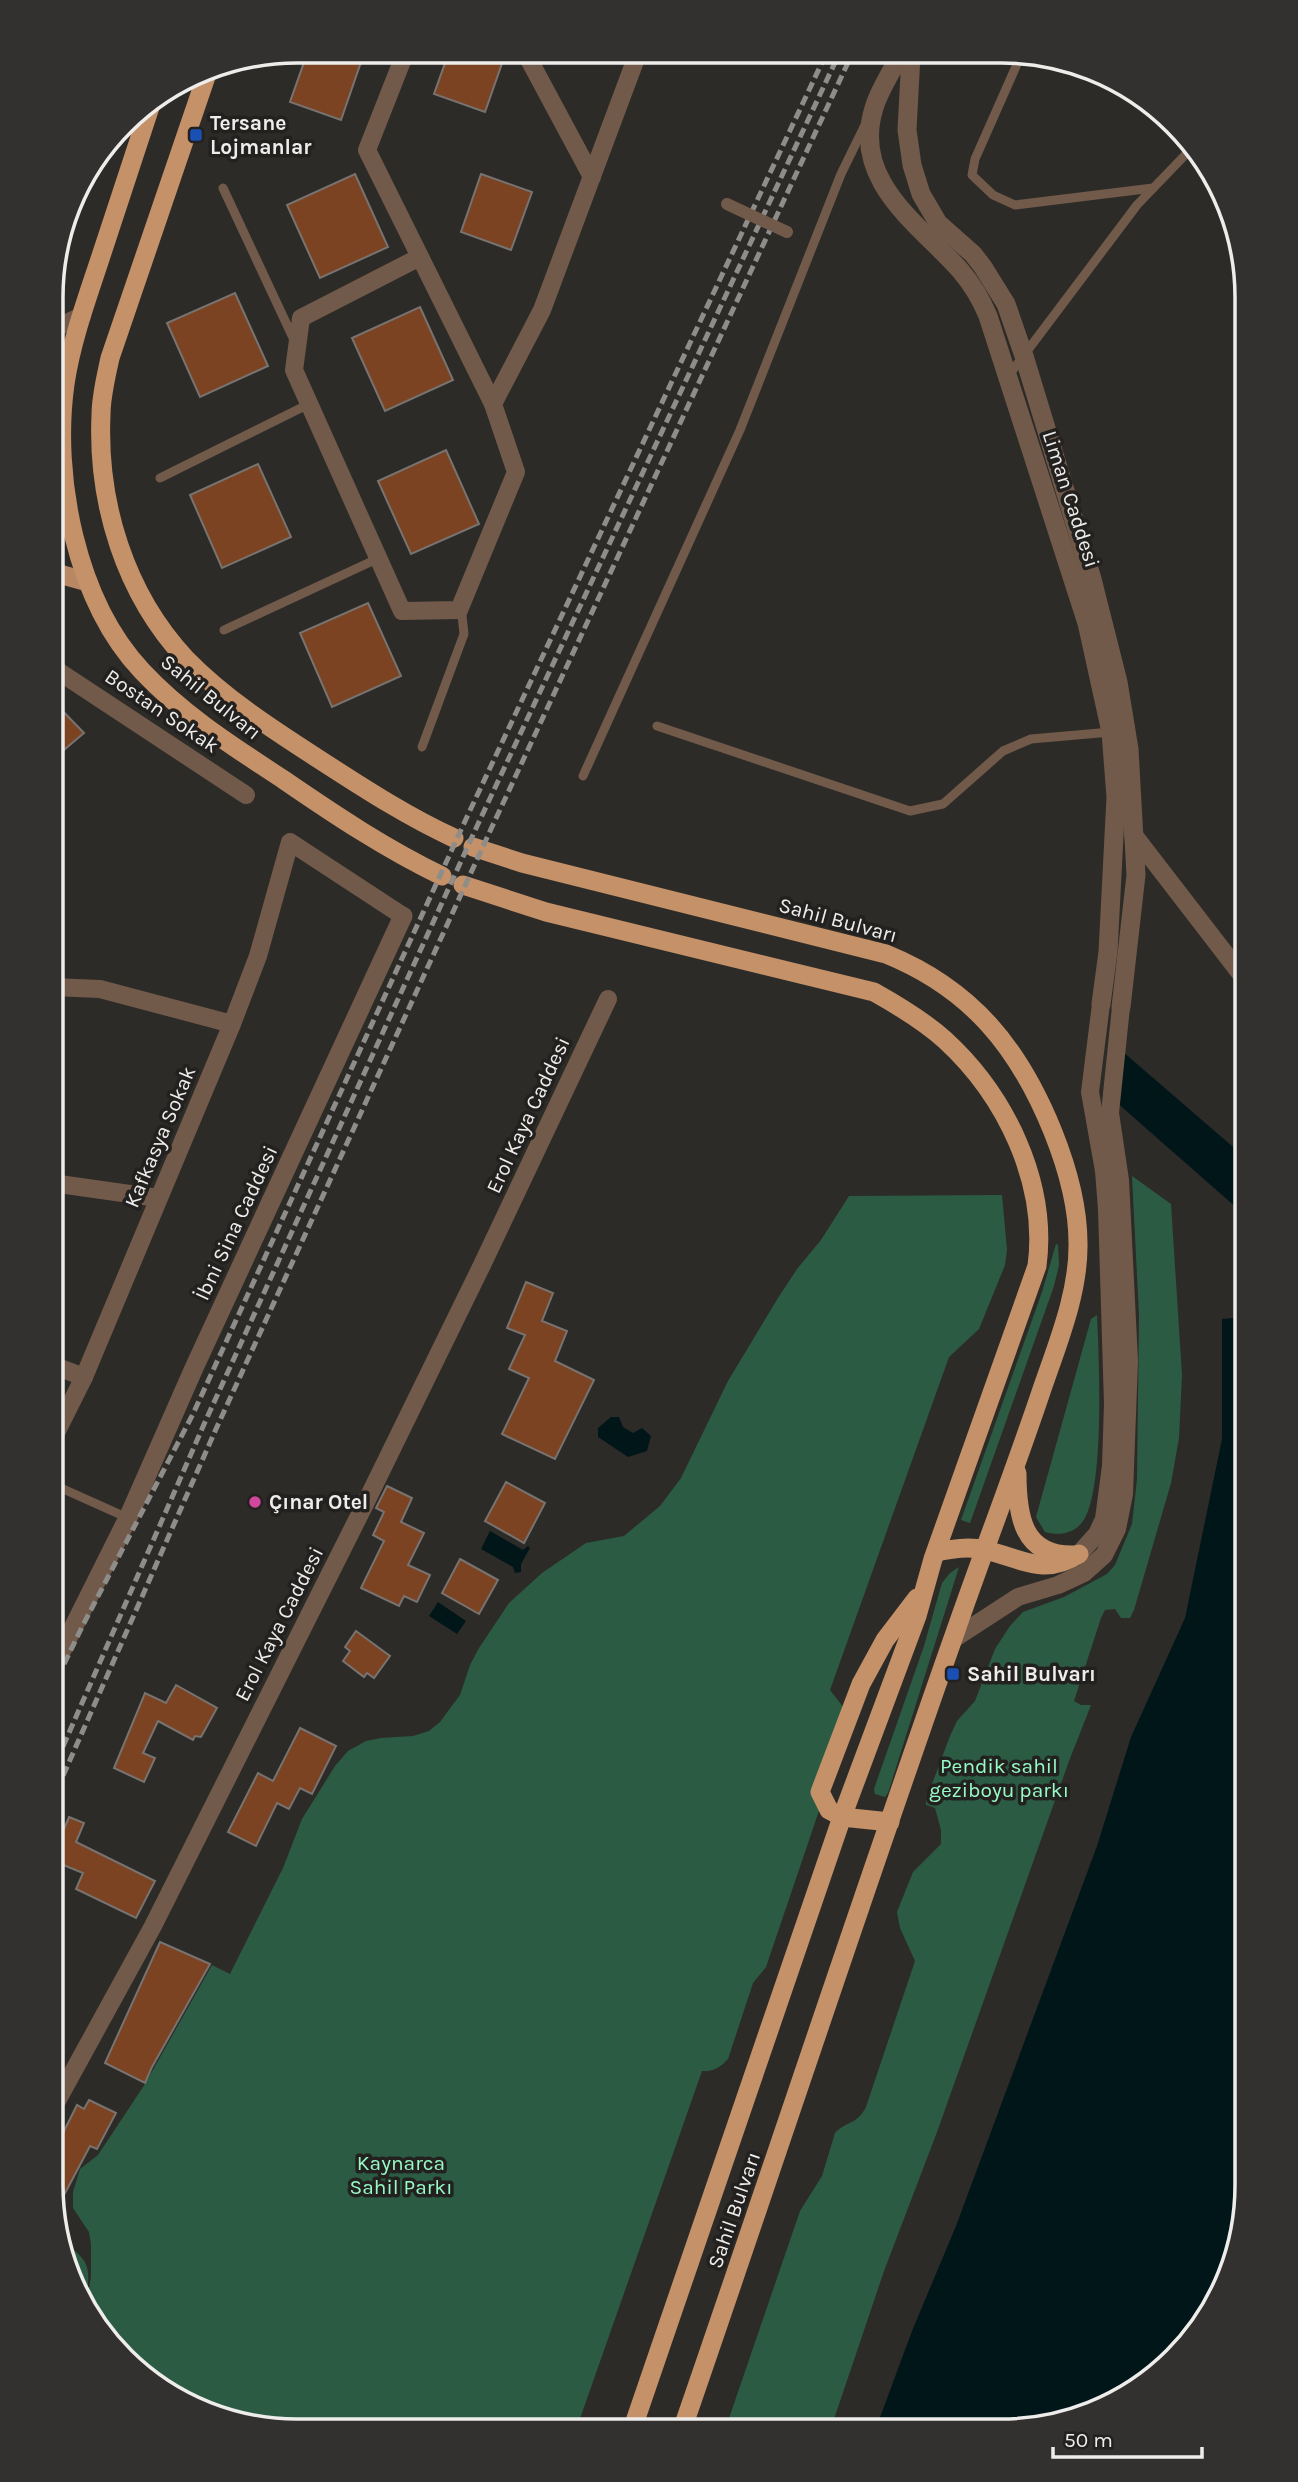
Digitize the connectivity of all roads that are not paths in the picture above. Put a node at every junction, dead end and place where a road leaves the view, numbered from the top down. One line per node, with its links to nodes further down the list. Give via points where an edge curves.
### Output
1 (400, 63): 16 (street, via 367,150)
2 (531, 63): 11 (street)
3 (634, 63): 11 (street)
4 (896, 63): 8 (street, Liman Caddesi)
5 (911, 63): 20 (street, Liman Caddesi, via 907,130 921,194 939,223 983,267 1006,304)
6 (1017, 64): 13 (lane, via 972,175 993,195 1015,205)
7 (204, 83): 41 (highway, Sahil Bulvarı, via 110,358 104,388 102,472 121,550 148,610 186,659 279,733 395,808)
8 (874, 108): 21 (street, Liman Caddesi, via 871,151 886,191 899,211 961,271 979,296); 38 (lane, via 841,174 740,430)
9 (146, 119): 17 (highway, Sahil Bulvarı)
10 (1186, 154): 13 (lane)
11 (592, 177): 25 (street, via 542,310)
12 (223, 188): 19 (lane)
13 (1153, 188): 20 (lane)
14 (727, 204): 15 (street, bridge)
15 (787, 232)
16 (420, 257): 19 (street, via 301,318); 25 (street)
17 (82, 316): 18 (street); 22 (highway, Sahil Bulvarı)
18 (63, 326)
19 (297, 347): 24 (street, via 294,370)
20 (1024, 356): 21 (lane); 36 (street, Liman Caddesi, via 1096,592 1118,682)
21 (1008, 376): 36 (street, Liman Caddesi)
22 (65, 382): 23 (main road); 26 (highway, Sahil Bulvarı)
23 (63, 385)
24 (309, 404): 28 (lane); 29 (street)
25 (493, 404): 32 (street, via 516,472)
26 (63, 414)
27 (63, 468): 31 (highway, Sahil Bulvarı, via 66,502)
28 (160, 478)
29 (379, 558): 32 (street, via 402,611 459,610); 33 (lane)
30 (63, 575): 31 (main road)
31 (88, 582): 44 (highway, Sahil Bulvarı, via 120,643 166,696 326,808)
32 (461, 604): 37 (lane, via 464,635)
33 (224, 630)
34 (63, 674): 39 (street, Bostan Sokak)
35 (657, 726): 36 (lane, via 910,811 943,804 1003,751 1031,739)
36 (1119, 731): 40 (street, Liman Caddesi); 50 (street, Liman Caddesi, via 1108,952)
37 (422, 747)
38 (583, 776)
39 (246, 795)
40 (1133, 834): 47 (street); 51 (street, Liman Caddesi, via 1136,897)
41 (454, 838)
42 (290, 842): 46 (street, İbni Sina Caddesi); 52 (street, Kafkasya Sokak, via 258,956)
43 (473, 847): 58 (highway, Sahil Bulvarı, via 886,954 949,989 993,1028 1013,1052 1050,1124 1066,1169 1079,1242 1074,1286)
44 (442, 876)
45 (463, 885): 62 (highway, Sahil Bulvarı, via 546,912 874,992 946,1041 988,1090 1029,1173 1040,1247)
46 (403, 916): 60 (street, İbni Sina Caddesi)
47 (1235, 966)
48 (63, 987): 52 (street, via 100,989)
49 (608, 999): 69 (street, Erol Kaya Caddesi, via 365,1504 153,1926)
50 (1101, 1004): 63 (street, via 1091,1104 1107,1209 1113,1404 1104,1519)
51 (1121, 1007): 65 (street, via 1110,1113 1121,1192 1129,1361 1124,1494 1117,1530 1104,1555 1084,1573 1018,1597)
52 (232, 1024): 54 (street, Kafkasya Sokak)
53 (63, 1185): 54 (street)
54 (158, 1198): 56 (street, Kafkasya Sokak)
55 (63, 1369): 56 (street)
56 (84, 1377): 57 (street, Kafkasya Sokak)
57 (63, 1419)
58 (1017, 1462): 61 (highway, Sahil Bulvarı); 63 (highway, via 1018,1507 1027,1534 1059,1555)
59 (63, 1489): 60 (lane)
60 (128, 1518): 66 (street, İbni Sina Caddesi)
61 (985, 1550): 62 (highway); 63 (highway, via 1041,1566); 65 (highway, Sahil Bulvarı)
62 (936, 1552): 64 (highway, Sahil Bulvarı)
63 (1079, 1554)
64 (926, 1586): 67 (highway, Sahil Bulvarı); 67 (highway, via 885,1640 833,1753 820,1792 829,1810)
65 (953, 1640): 68 (highway, Sahil Bulvarı)
66 (63, 1648)
67 (842, 1817): 68 (highway); 70 (highway, Sahil Bulvarı)
68 (890, 1822): 71 (highway, Sahil Bulvarı)
69 (63, 2090)
70 (636, 2419)
71 (686, 2419)

